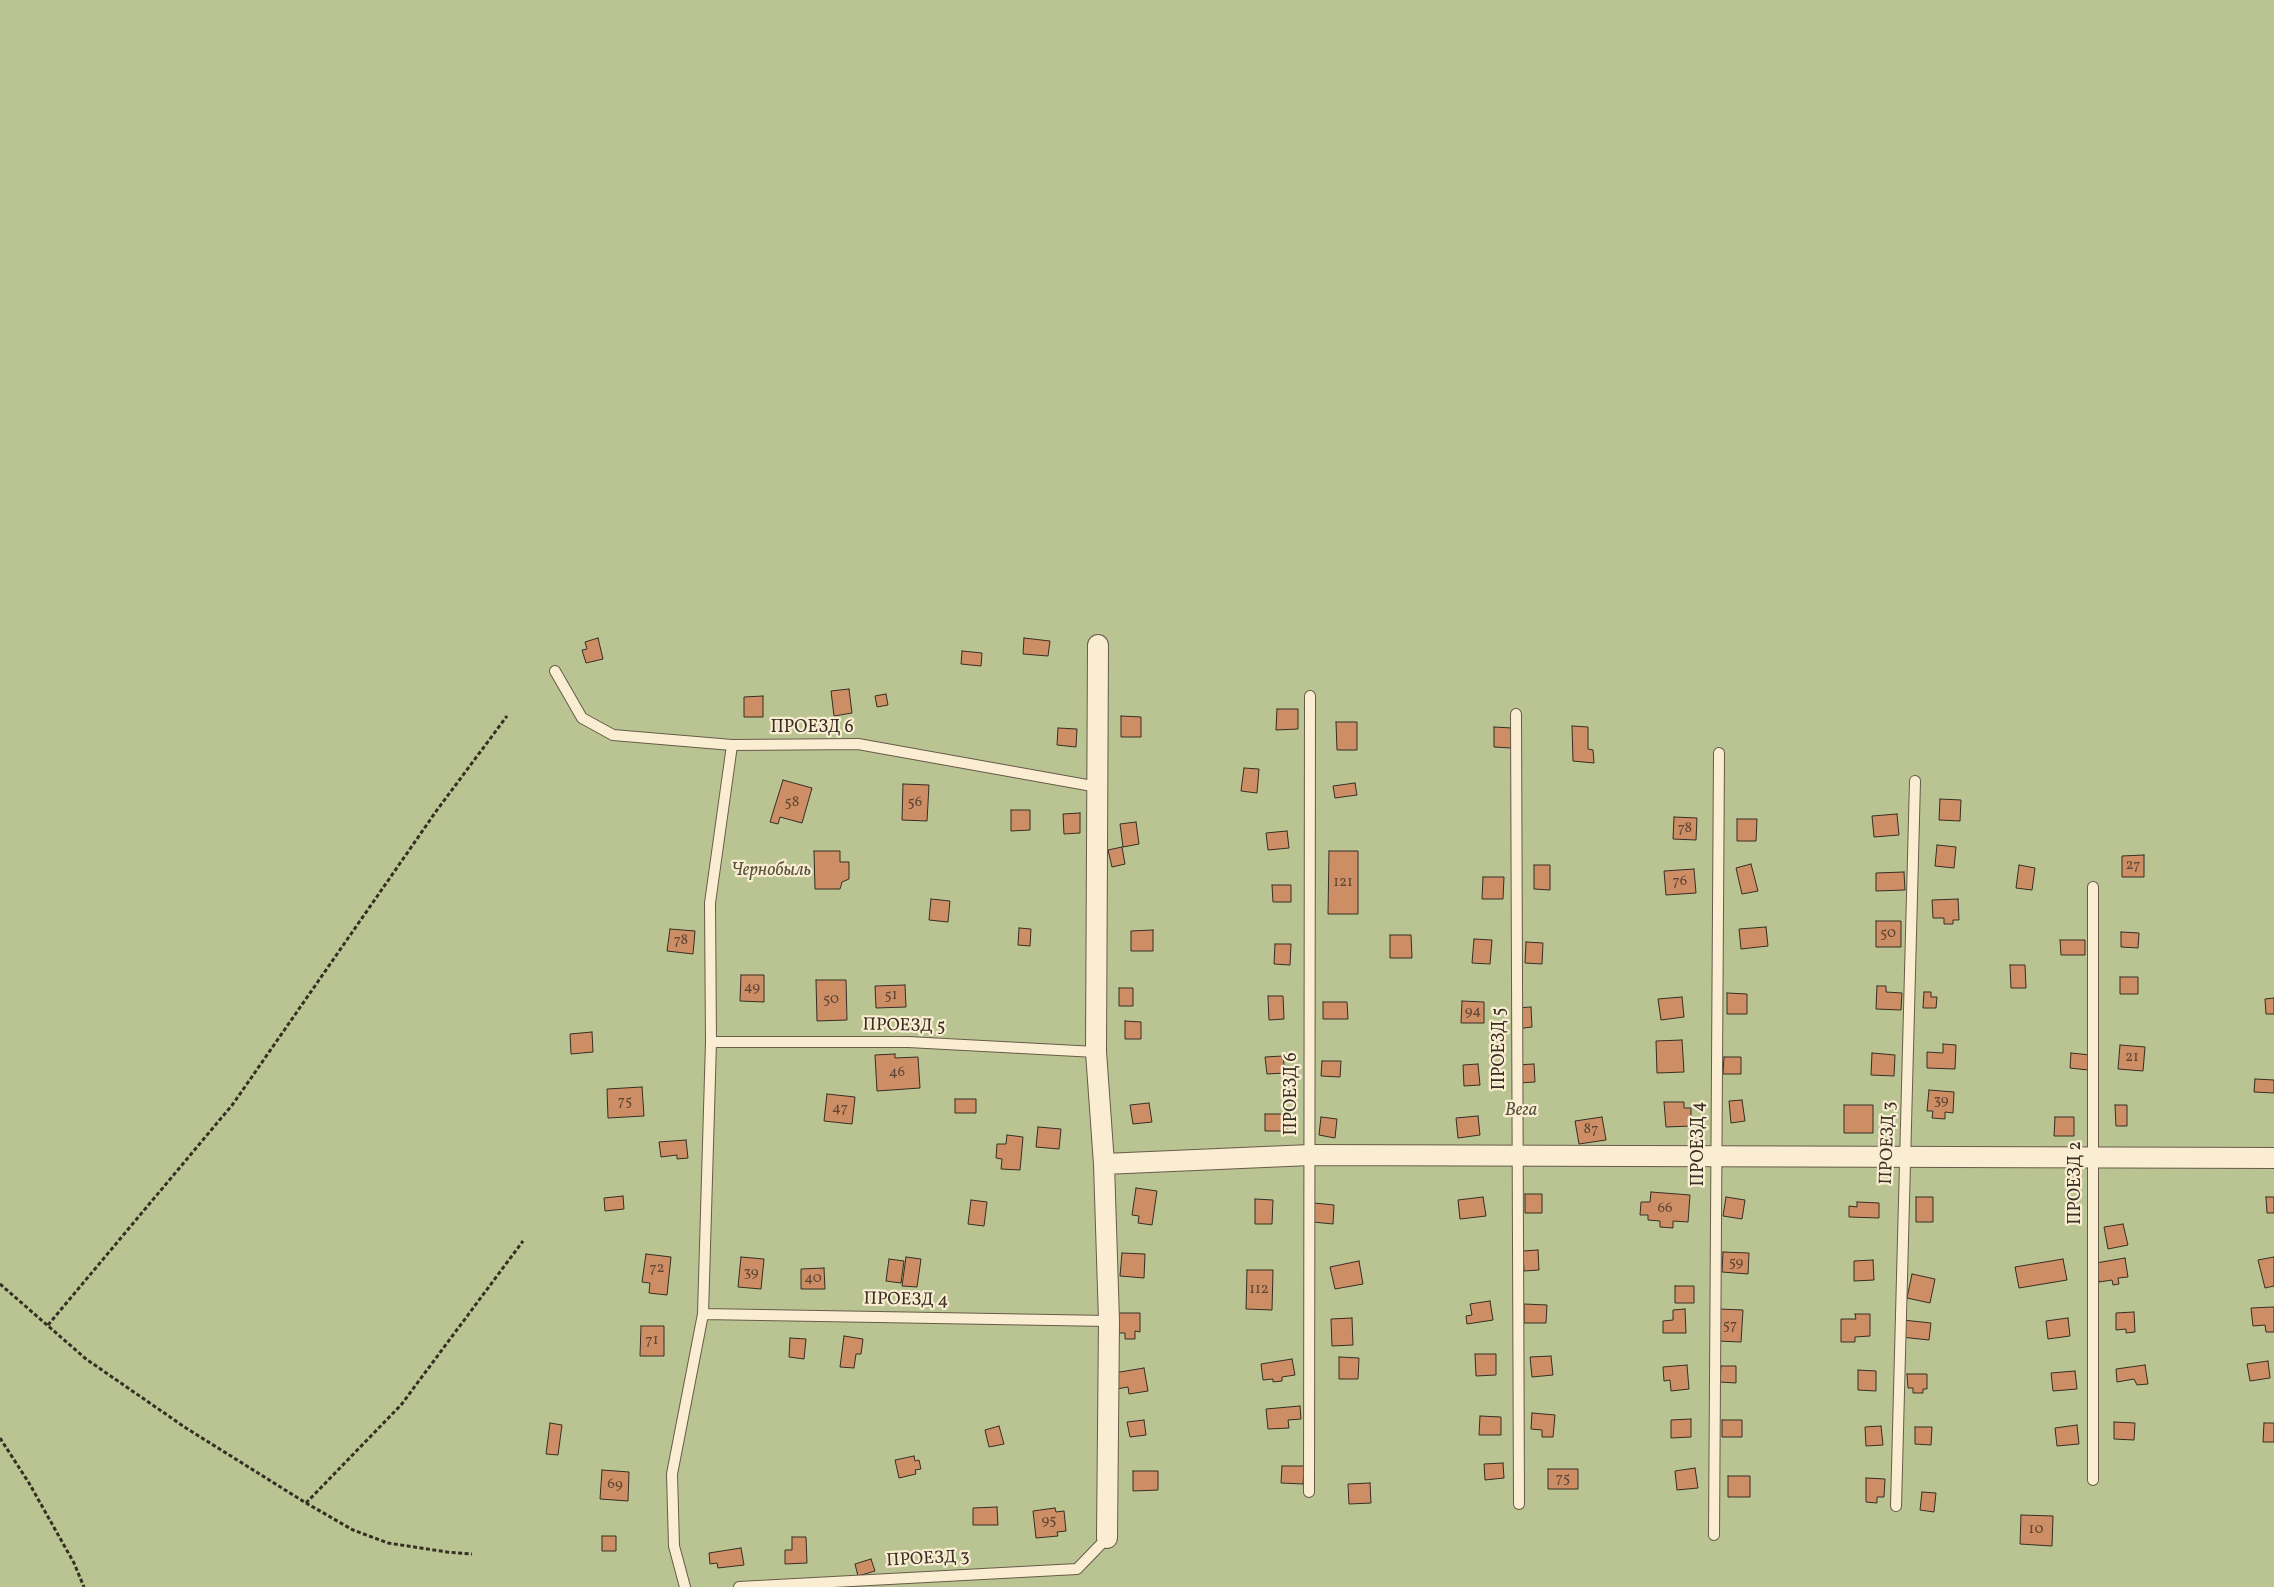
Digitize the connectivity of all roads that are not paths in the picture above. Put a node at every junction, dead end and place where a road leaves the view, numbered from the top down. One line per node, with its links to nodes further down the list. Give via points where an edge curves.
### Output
1 (1098, 645): 8 (street)
2 (555, 671): 5 (lane, ПРОЕЗД 6, via 582,718 613,735)
3 (1310, 696): 12 (lane, ПРОЕЗД 6)
4 (1516, 714): 13 (lane, ПРОЕЗД 5)
5 (732, 745): 8 (lane, ПРОЕЗД 6, via 858,744); 10 (lane, via 710,903)
6 (1719, 753): 14 (lane, ПРОЕЗД 4)
7 (1915, 780): 15 (lane, ПРОЕЗД 3)
8 (1098, 787): 11 (street)
9 (2094, 887): 16 (lane, ПРОЕЗД 2)
10 (711, 1042): 11 (lane, ПРОЕЗД 5, via 908,1042); 19 (lane)
11 (1096, 1052): 18 (street)
12 (1310, 1155): 13 (street); 18 (street); 22 (lane, ПРОЕЗД 6)
13 (1518, 1156): 14 (street); 23 (lane, ПРОЕЗД 5)
14 (1716, 1156): 15 (street); 25 (lane, ПРОЕЗД 4)
15 (1905, 1157): 16 (street); 24 (lane, ПРОЕЗД 3)
16 (2093, 1158): 17 (street); 21 (lane, ПРОЕЗД 2)
17 (2274, 1158)
18 (1104, 1164): 20 (street)
19 (703, 1314): 20 (lane, ПРОЕЗД 4); 27 (lane, via 672,1474 674,1546)
20 (1109, 1321): 26 (street)
21 (2093, 1480)
22 (1309, 1492)
23 (1519, 1504)
24 (1896, 1506)
25 (1714, 1536)
26 (1107, 1538): 28 (lane, ПРОЕЗД 3, via 1078,1569)
27 (685, 1587)
28 (738, 1587)

